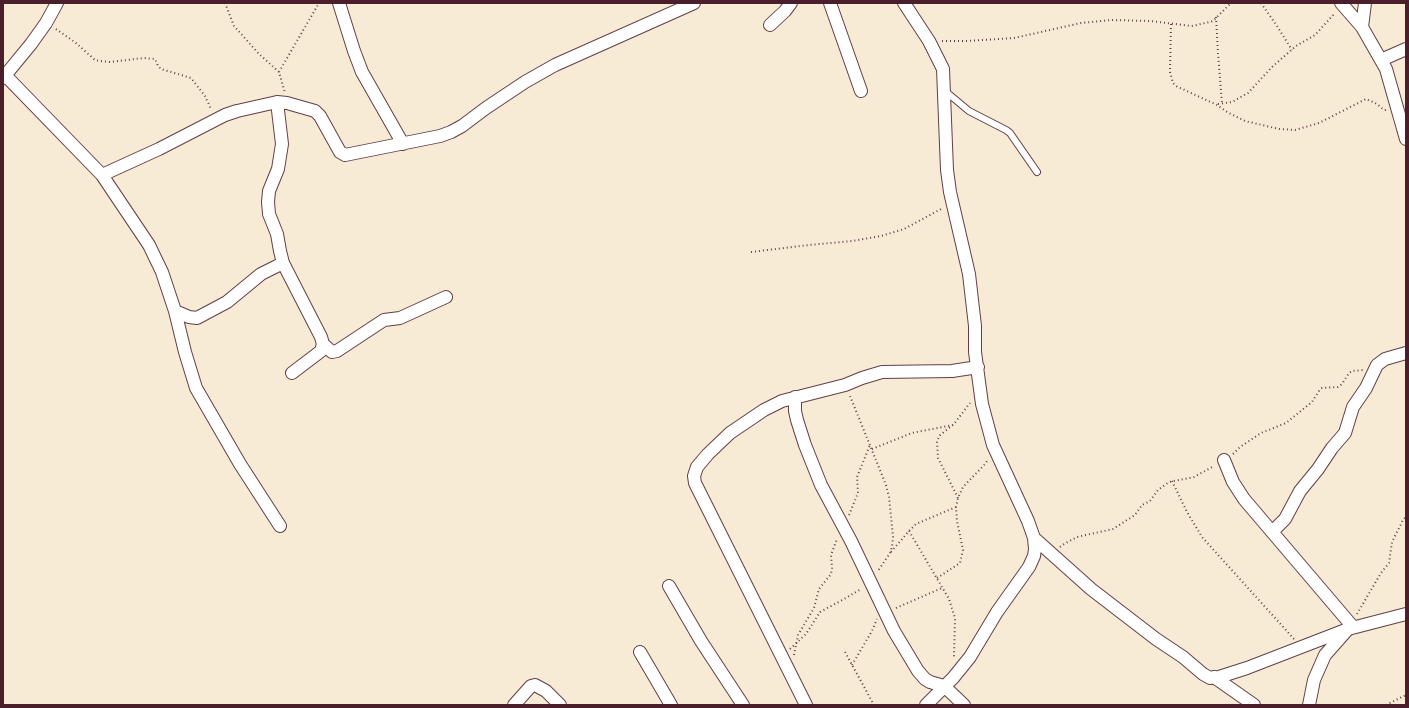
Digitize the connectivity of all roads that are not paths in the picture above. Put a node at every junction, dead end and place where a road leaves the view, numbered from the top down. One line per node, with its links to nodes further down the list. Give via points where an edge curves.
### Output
1 (57, 3): 13 (street, via 31,44)
2 (340, 3): 19 (street, via 360,68)
3 (694, 3): 19 (street, via 555,65 451,132)
4 (792, 3): 9 (street)
5 (830, 3): 14 (street)
6 (904, 3): 15 (street, via 929,40 943,69)
7 (1365, 3): 10 (street)
8 (1340, 5): 10 (street)
9 (770, 25)
10 (1362, 27): 12 (street)
11 (1406, 49): 12 (street)
12 (1381, 60): 17 (street)
13 (4, 76): 21 (street)
14 (862, 90)
15 (944, 91): 20 (lane, via 969,110 1010,133); 27 (street, via 947,170 969,274)
16 (282, 102): 19 (street, via 314,111 320,116 340,152 345,155); 21 (street, via 237,111 216,119); 22 (street, via 282,144 268,207)
17 (1404, 123): 18 (street)
18 (1406, 139)
19 (403, 144)
20 (1037, 172)
21 (102, 175): 24 (street, via 149,245 162,272)
22 (283, 263): 24 (street, via 261,274 227,302 197,318); 25 (street)
23 (446, 297): 25 (street, via 400,318 384,320 337,351 332,352)
24 (175, 311): 31 (street, via 196,388)
25 (323, 344): 28 (street, via 320,351)
26 (1406, 353): 32 (street, via 1385,359 1377,365 1353,407 1345,433 1300,491 1285,519)
27 (978, 367): 29 (street, via 952,371 882,372 845,385); 33 (street, via 986,421 993,445)
28 (292, 373)
29 (795, 397): 39 (street, via 797,420 821,484 894,631 922,676 930,682); 44 (street, via 764,410 730,433 708,454 694,476 695,484)
30 (1224, 460): 32 (street, via 1239,492)
31 (280, 526)
32 (1272, 532): 36 (street)
33 (1034, 538): 38 (street, via 1091,589 1203,674 1210,678); 39 (street, via 1034,556 1030,567 997,612 970,657)
34 (669, 586): 43 (street)
35 (1406, 614): 36 (street)
36 (1351, 627): 38 (street, via 1247,668); 48 (street, via 1325,655 1314,680)
37 (640, 652): 42 (street)
38 (1214, 677): 47 (street)
39 (944, 686): 45 (street); 46 (street)
40 (514, 705): 41 (street, via 531,686 536,685)
41 (560, 705)
42 (671, 705)
43 (742, 705)
44 (806, 705)
45 (926, 705)
46 (964, 705)
47 (1254, 705)
48 (1309, 705)

